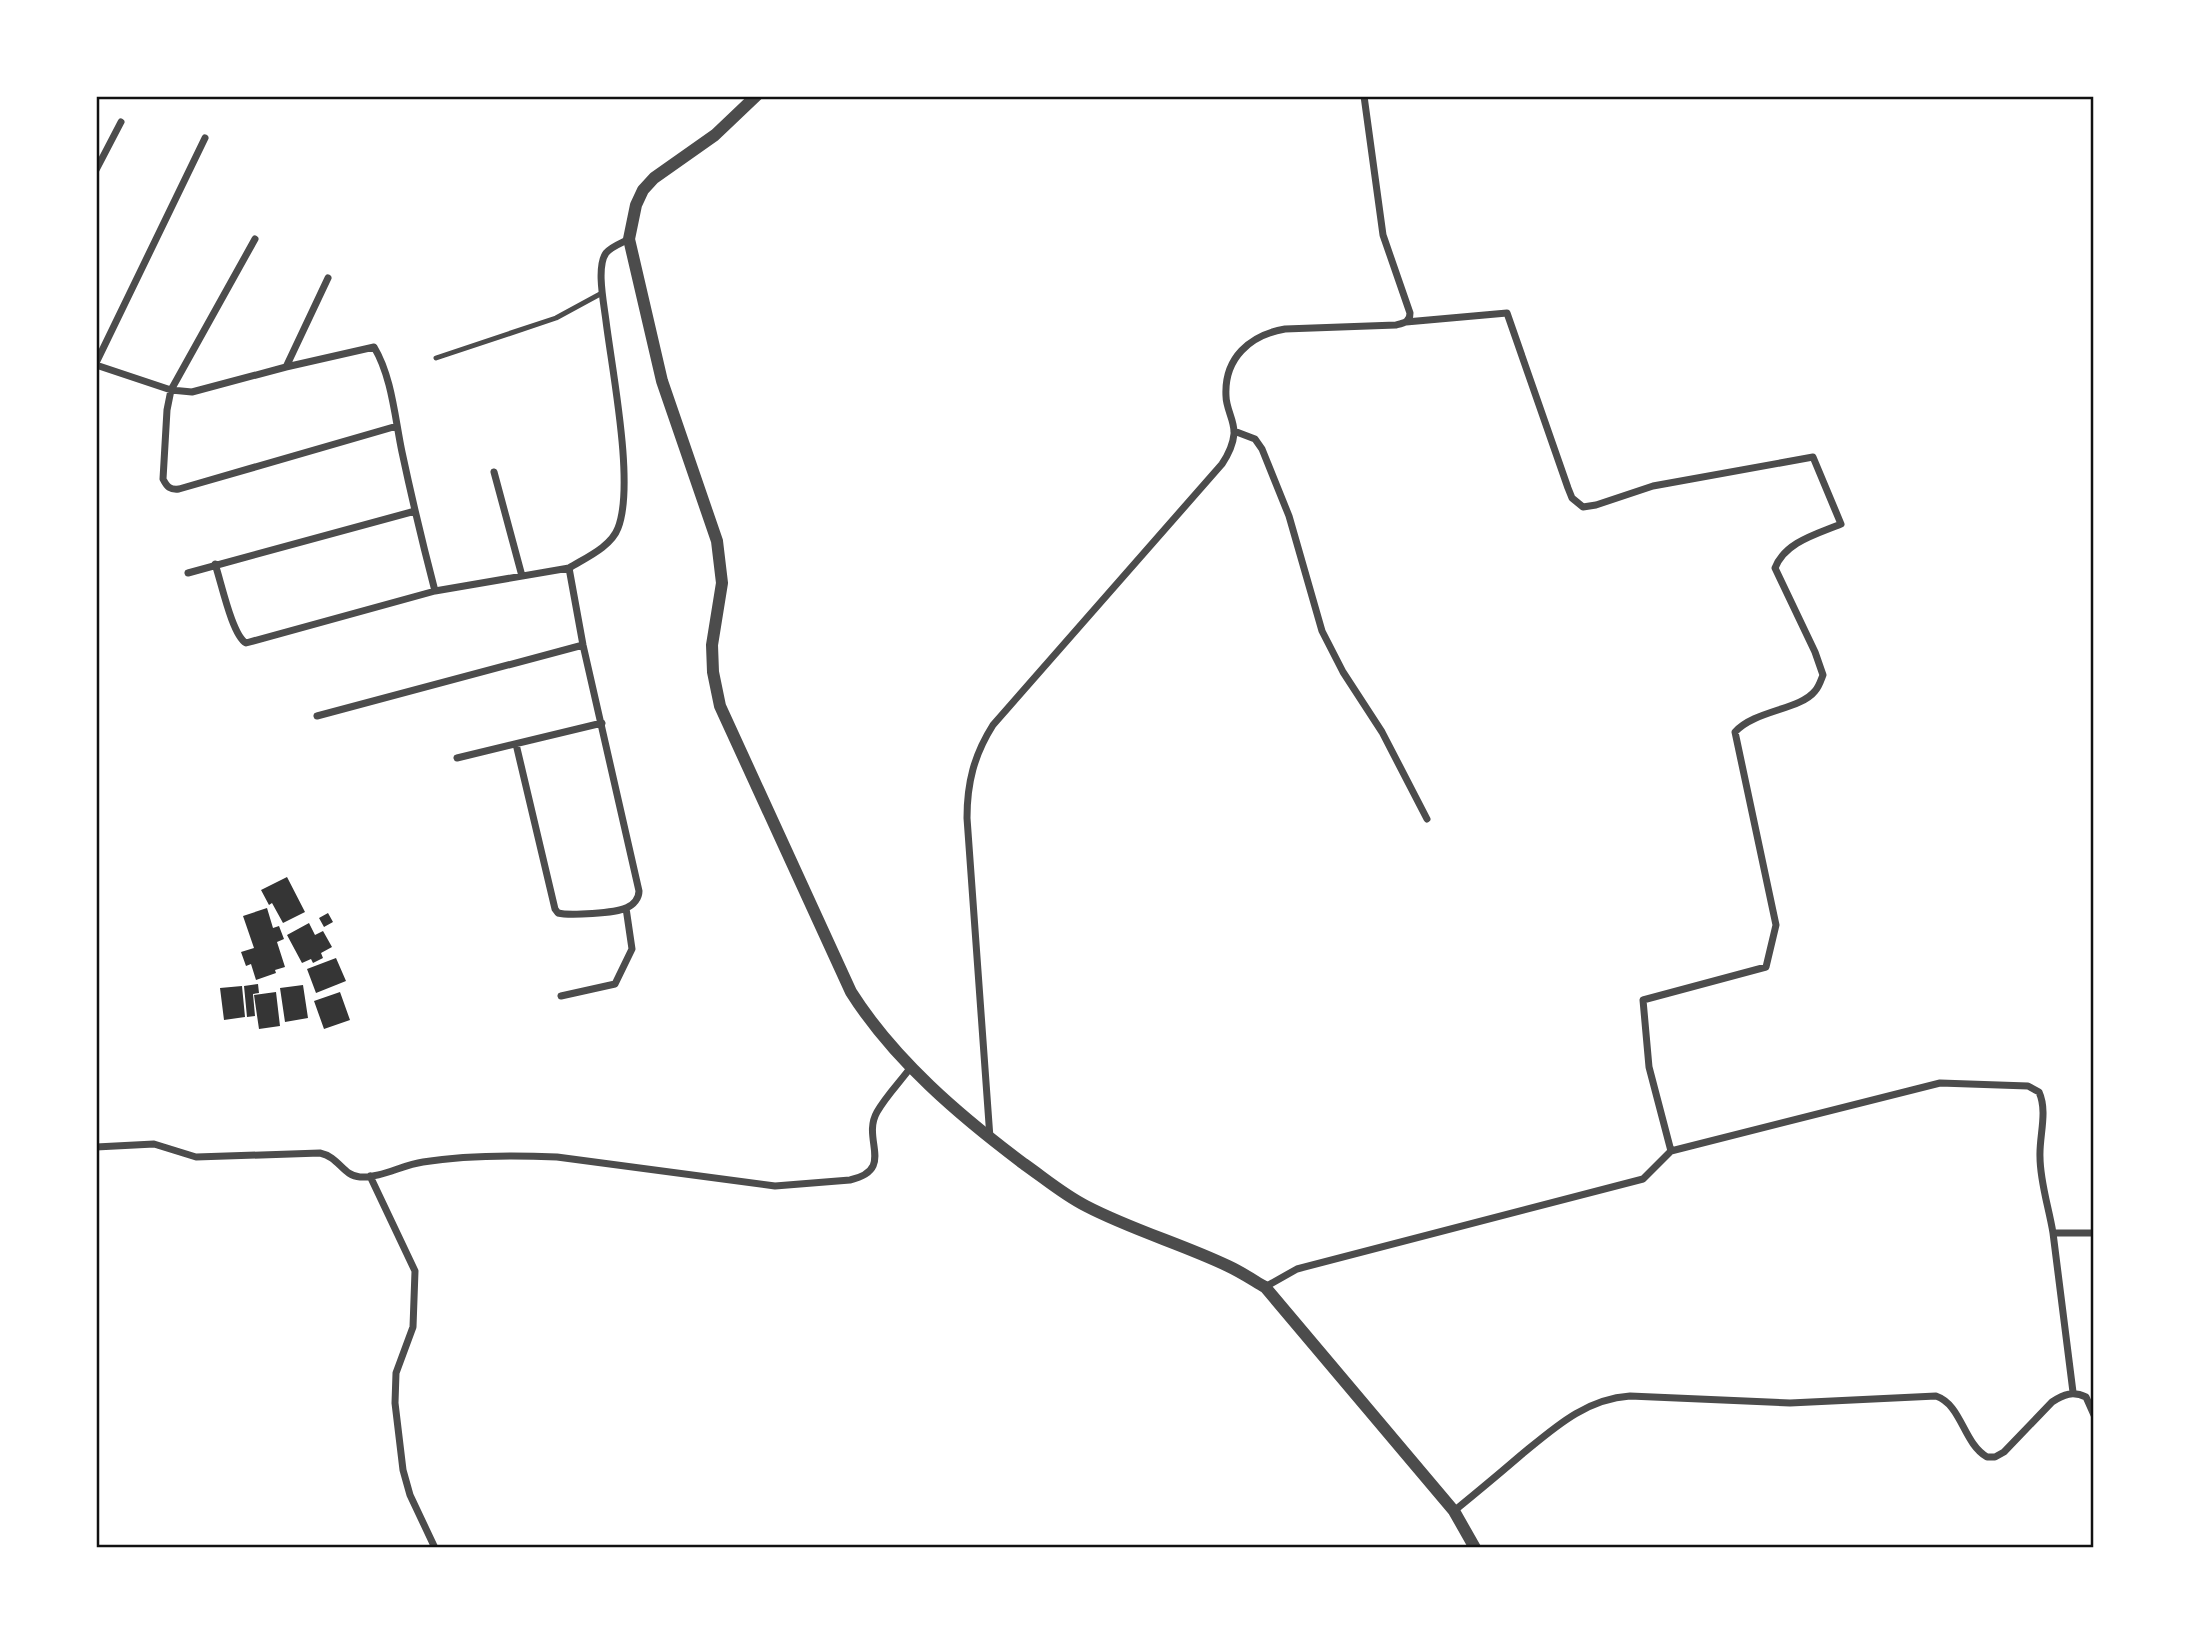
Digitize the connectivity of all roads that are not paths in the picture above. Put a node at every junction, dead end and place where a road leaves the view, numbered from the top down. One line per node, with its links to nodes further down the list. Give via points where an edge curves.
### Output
1 (756, 96): 7 (street, via 715,135 654,178 636,205)
2 (1364, 96): 10 (street, via 1383,235 1410,313)
3 (121, 122): 5 (street)
4 (205, 138): 12 (street)
5 (96, 170)
6 (254, 239): 14 (street)
7 (629, 239): 9 (street, via 607,253 601,265); 32 (street, via 662,381 717,541 722,583 712,645 720,706 851,992)
8 (328, 278): 13 (street)
9 (602, 293): 11 (lane, via 556,318); 20 (street, via 624,495 618,529 606,544)
10 (1406, 322): 16 (street, via 1286,329 1251,341 1230,368 1225,397); 35 (street, via 1507,313 1568,488 1583,507 1653,486 1813,457 1841,524 1798,542 1780,555 1776,568 1823,675 1815,692 1744,722 1735,732 1776,925 1766,967 1643,1000 1649,1067)
11 (436, 358)
12 (96, 364): 14 (street)
13 (286, 367): 14 (street, via 192,392); 15 (street, via 374,347)
14 (171, 390): 15 (street, via 163,479 172,490)
15 (397, 425): 18 (street)
16 (1234, 431): 29 (street, via 1255,439 1262,449 1289,516 1322,631); 33 (street, via 1222,464 993,725 971,770 967,818)
17 (494, 472): 22 (street)
18 (415, 511): 19 (street); 23 (street)
19 (215, 564): 21 (street); 23 (street, via 235,629 246,643)
20 (569, 569): 22 (street); 24 (street)
21 (188, 573)
22 (522, 576): 23 (street)
23 (435, 591)
24 (583, 645): 25 (street); 26 (street)
25 (317, 716)
26 (602, 723): 27 (street); 30 (street, via 639,891 637,900)
27 (516, 744): 28 (street); 30 (street, via 555,909 572,915)
28 (457, 758)
29 (1427, 819)
30 (626, 908): 31 (street, via 632,949 615,984)
31 (561, 996)
32 (911, 1067): 33 (street); 36 (street, via 876,1113 876,1151 872,1168 861,1178 775,1186 532,1156 431,1161)
33 (990, 1139): 39 (street, via 1083,1205 1230,1266)
34 (96, 1147): 36 (street, via 154,1144 195,1157 320,1153 332,1157 351,1175)
35 (1671, 1151): 37 (street, via 1940,1083 2028,1086 2042,1098 2040,1156); 39 (street, via 1643,1179 1297,1269)
36 (370, 1176): 43 (street, via 415,1270 413,1327 396,1373 395,1403 403,1470)
37 (2053, 1233): 38 (street); 40 (street)
38 (2094, 1233)
39 (1265, 1287): 42 (street)
40 (2073, 1392): 41 (street, via 2086,1397); 42 (street, via 2052,1402 1995,1457 1987,1457 1975,1447 1948,1402 1936,1396 1790,1403 1611,1397 1583,1408 1557,1426)
41 (2094, 1415)
42 (1454, 1511): 44 (street)
43 (435, 1548)
44 (1475, 1548)

